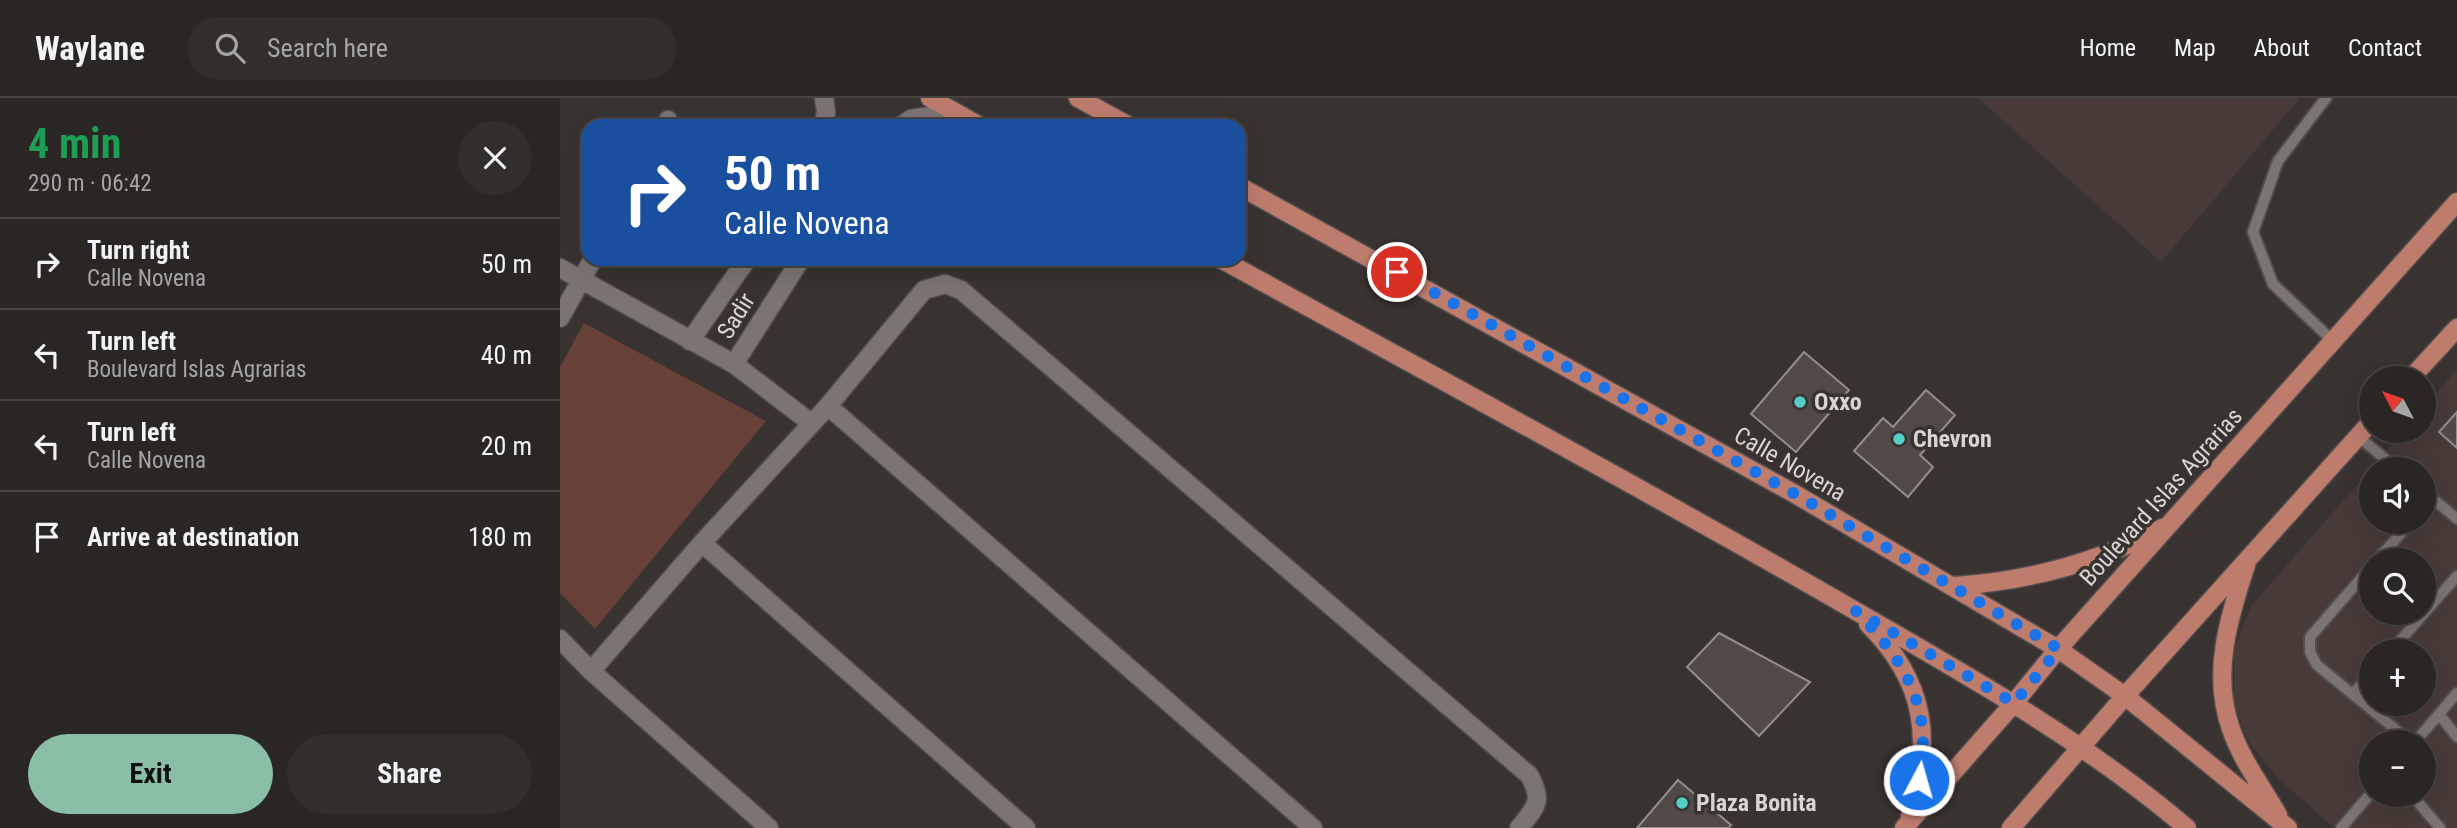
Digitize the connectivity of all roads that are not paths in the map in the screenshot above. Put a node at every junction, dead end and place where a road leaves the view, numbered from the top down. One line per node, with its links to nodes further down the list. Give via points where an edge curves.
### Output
1 (824, 98): 6 (street)
2 (930, 98): 5 (main road)
3 (1078, 98): 9 (main road)
4 (2326, 98): 21 (lane, via 2278,161 2253,232 2273,284)
5 (955, 112): 7 (street); 8 (main road)
6 (824, 119)
7 (911, 119)
8 (968, 119)
9 (1116, 119)
10 (1246, 190): 37 (main road, Calle Novena)
11 (2457, 202): 21 (main road, Boulevard Islas Agrarias)
12 (589, 266): 17 (street)
13 (742, 266): 20 (street, Sadir)
14 (797, 266): 22 (street, Sadir)
15 (1235, 266): 38 (main road)
16 (560, 268): 17 (street)
17 (582, 279): 18 (street); 20 (street)
18 (560, 318)
19 (2457, 328): 23 (main road)
20 (690, 341): 22 (street)
21 (2333, 341): 30 (main road, Boulevard Islas Agrarias)
22 (734, 364): 25 (street)
23 (2422, 366)
24 (828, 405): 25 (street); 59 (street); 60 (street, via 924,290 945,284 961,290 1529,775 1538,790 1535,810)
25 (811, 423): 32 (street)
26 (2358, 436): 27 (lane); 34 (main road)
27 (2383, 457)
28 (2436, 505): 29 (lane)
29 (2457, 519)
30 (2174, 521): 37 (main road, via 2105,556 2068,568); 41 (main road, Boulevard Islas Agrarias)
31 (2401, 534): 33 (lane)
32 (702, 543): 42 (street); 58 (street)
33 (2388, 548)
34 (2248, 558): 46 (main road); 56 (main road, via 2228,621 2222,691 2241,751)
35 (2457, 576): 40 (lane)
36 (2359, 581): 45 (lane, via 2310,637 2310,652 2317,664)
37 (1954, 586): 41 (main road, Calle Novena)
38 (1856, 611): 47 (main road); 55 (main road, via 1895,655 1919,708 1922,766)
39 (560, 639): 42 (street)
40 (2402, 639)
41 (2059, 649): 46 (main road, Calle Novena); 47 (main road, Boulevard Islas Agrarias)
42 (591, 670): 57 (street)
43 (2359, 687): 45 (lane)
44 (2457, 693): 48 (lane)
45 (2353, 694): 49 (lane)
46 (2125, 696): 52 (main road); 56 (main road, Calle Novena)
47 (2014, 703): 52 (main road); 55 (main road, Boulevard Islas Agrarias)
48 (2439, 714): 50 (lane); 51 (lane)
49 (2398, 730)
50 (2424, 730)
51 (2457, 737)
52 (2082, 746): 61 (main road); 62 (main road)
53 (2359, 807): 63 (lane)
54 (2422, 807): 64 (lane)
55 (1906, 826)
56 (2286, 826)
57 (769, 828)
58 (1026, 828)
59 (1313, 828)
60 (1519, 828)
61 (2011, 828)
62 (2187, 828)
63 (2341, 828)
64 (2440, 828)

